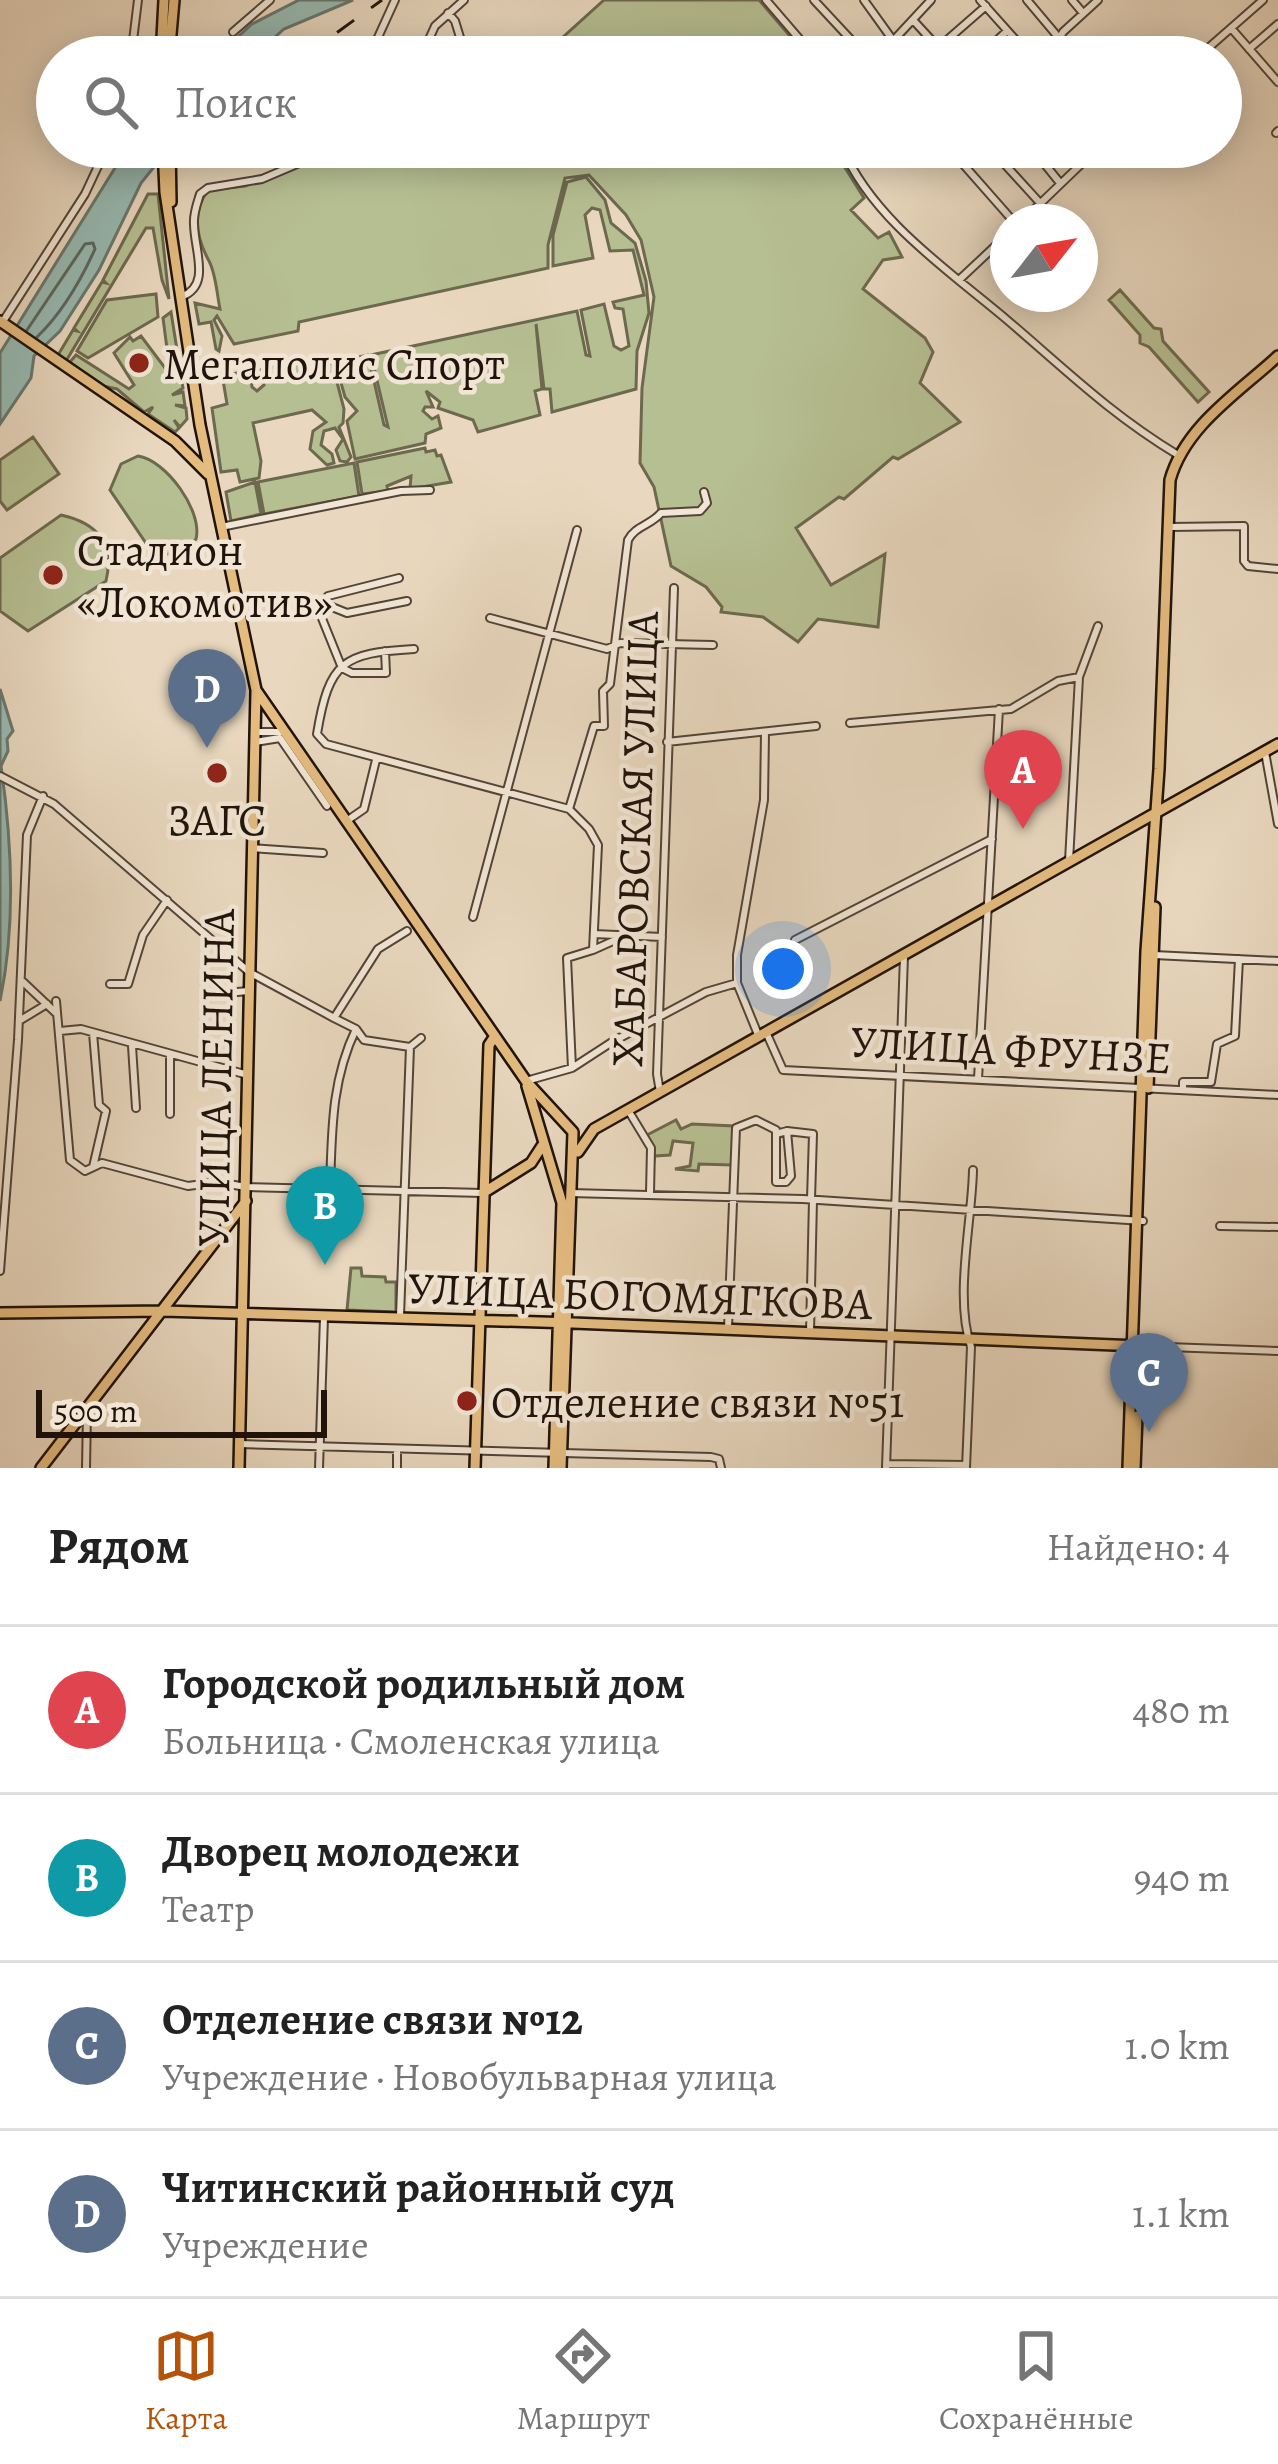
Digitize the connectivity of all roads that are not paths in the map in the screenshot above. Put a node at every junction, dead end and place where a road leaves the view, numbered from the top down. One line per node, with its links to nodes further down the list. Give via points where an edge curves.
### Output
1 (138, 0): 23 (street)
2 (164, 0): 24 (main road)
3 (174, 0): 25 (main road)
4 (270, 0): 22 (street)
5 (395, 0): 26 (street)
6 (766, 0): 29 (street)
7 (814, 0): 30 (street)
8 (864, 0): 31 (street)
9 (931, 0): 18 (street)
10 (1027, 0): 37 (street)
11 (1072, 0): 17 (street)
12 (1098, 0): 17 (street)
13 (1262, 0): 20 (street)
14 (456, 3): 16 (street)
15 (983, 3): 21 (street); 34 (street)
16 (448, 13): 27 (street); 28 (street)
17 (1083, 13): 37 (street)
18 (912, 19): 32 (street); 33 (street)
19 (1277, 22): 41 (street)
20 (1231, 28): 38 (street); 39 (street)
21 (1007, 31): 35 (street); 36 (street)
22 (232, 32)
23 (134, 36)
24 (165, 36)
25 (168, 36)
26 (378, 36)
27 (430, 36)
28 (460, 36)
29 (797, 36)
30 (847, 36)
31 (891, 36)
32 (897, 36)
33 (928, 36)
34 (950, 36)
35 (1002, 36)
36 (1012, 36)
37 (1060, 36)
38 (1222, 36)
39 (1238, 36)
40 (1242, 41): 41 (street)
41 (1249, 49): 42 (street)
42 (1278, 82)
43 (97, 168): 57 (street)
44 (167, 168): 56 (main road)
45 (286, 168): 56 (street, via 200,194 193,221 200,279)
46 (854, 168): 55 (street, via 866,190)
47 (967, 168): 53 (street)
48 (1008, 168): 52 (street)
49 (1048, 168): 51 (street)
50 (1076, 168): 51 (street)
51 (1060, 183): 52 (street)
52 (1040, 203)
53 (1000, 204)
54 (990, 251): 55 (street)
55 (958, 280): 61 (street, via 1089,395)
56 (181, 297): 59 (main road)
57 (2, 324): 60 (main road)
58 (1278, 356): 61 (main road)
59 (200, 428): 60 (main road); 62 (main road)
60 (175, 441): 62 (main road)
61 (1178, 455): 66 (main road)
62 (209, 476): 65 (main road)
63 (430, 490): 65 (street)
64 (704, 492): 78 (street, via 700,511 667,511 628,540)
65 (220, 527): 83 (main road)
66 (1166, 527): 68 (street, via 1244,526 1244,561); 99 (main road)
67 (577, 530): 75 (street)
68 (1278, 569)
69 (398, 578): 72 (street)
70 (674, 588): 76 (street, ХАБАРОВСКАЯ УЛИЦА)
71 (407, 601): 72 (street, via 346,613)
72 (322, 603): 81 (street)
73 (490, 618): 75 (street)
74 (1098, 626): 82 (street)
75 (548, 633): 78 (street); 95 (street)
76 (671, 644): 77 (street); 78 (street); 90 (street, ХАБАРОВСКАЯ УЛИЦА)
77 (713, 645)
78 (614, 646): 98 (street, via 604,726 594,725)
79 (414, 649): 80 (street)
80 (385, 651): 81 (street, via 362,653); 81 (street, via 386,673)
81 (342, 668): 93 (street, via 323,698 317,734 333,748)
82 (1079, 677): 84 (street); 105 (street)
83 (256, 690): 87 (main road); 89 (main road, УЛИЦА ЛЕНИНА)
84 (999, 709): 85 (street); 102 (street)
85 (850, 723)
86 (815, 727): 88 (street)
87 (287, 731): 89 (street); 100 (main road)
88 (765, 732): 90 (street); 121 (street, via 764,800 737,939)
89 (255, 737): 97 (street, via 280,738); 103 (main road, УЛИЦА ЛЕНИНА)
90 (668, 742): 112 (street, ХАБАРОВСКАЯ УЛИЦА)
91 (1278, 744): 92 (main road)
92 (1265, 752): 99 (main road); 101 (street)
93 (376, 760): 95 (street); 100 (street, via 364,808)
94 (0, 776): 96 (street)
95 (504, 793): 98 (street); 108 (street)
96 (43, 796): 106 (street); 120 (street, via 27,835)
97 (327, 806)
98 (569, 809): 110 (street, via 598,845)
99 (1156, 812): 105 (main road); 116 (main road); 145 (main road)
100 (348, 820): 135 (main road)
101 (1278, 824)
102 (992, 839): 107 (street); 113 (street)
103 (252, 848): 104 (street); 119 (main road, УЛИЦА ЛЕНИНА)
104 (323, 853)
105 (1069, 861): 107 (main road)
106 (167, 900): 119 (street); 122 (street, via 143,935 128,984)
107 (989, 907): 115 (main road); 143 (street)
108 (473, 917)
109 (407, 931): 126 (street, via 378,949)
110 (594, 934): 111 (street); 114 (street)
111 (624, 935): 112 (street); 114 (street)
112 (662, 937): 127 (street, ХАБАРОВСКАЯ УЛИЦА)
113 (795, 940)
114 (593, 950): 140 (street, via 567,958)
115 (904, 955): 133 (main road); 142 (street)
116 (1154, 955): 117 (street); 145 (main road)
117 (1239, 959): 118 (street); 146 (street, via 1235,1036 1217,1044 1211,1082 1183,1082)
118 (1278, 961)
119 (249, 972): 123 (main road, УЛИЦА ЛЕНИНА); 126 (street)
120 (21, 980): 125 (street); 128 (street)
121 (737, 982): 127 (street); 133 (street)
122 (110, 984)
123 (249, 992): 124 (street); 141 (main road, УЛИЦА ЛЕНИНА)
124 (216, 994)
125 (51, 1002): 128 (street); 131 (street)
126 (334, 1018): 130 (street)
127 (659, 1020): 129 (street); 137 (street, ХАБАРОВСКАЯ УЛИЦА)
128 (19, 1021): 177 (street)
129 (639, 1028): 137 (street, via 652,1032); 140 (street)
130 (356, 1029): 138 (street, via 364,1040); 164 (street, via 334,1090)
131 (60, 1031): 132 (street); 160 (street, via 70,1160 86,1171)
132 (93, 1033): 136 (street); 160 (street, via 106,1111)
133 (763, 1035): 142 (street, УЛИЦА ФРУНЗЕ, via 783,1070); 147 (main road)
134 (421, 1039): 138 (street)
135 (492, 1040): 144 (main road); 166 (main road)
136 (132, 1046): 139 (street); 149 (street)
137 (658, 1046): 147 (street, ХАБАРОВСКАЯ УЛИЦА)
138 (410, 1047): 165 (street)
139 (170, 1054): 141 (street); 151 (street)
140 (572, 1068): 144 (street)
141 (248, 1075): 163 (main road, УЛИЦА ЛЕНИНА)
142 (901, 1075): 143 (street, УЛИЦА ФРУНЗЕ); 172 (street)
143 (978, 1079): 145 (street, УЛИЦА ФРУНЗЕ)
144 (526, 1081): 152 (main road); 154 (main road)
145 (1145, 1088): 146 (street, УЛИЦА ФРУНЗЕ); 174 (main road)
146 (1183, 1090): 148 (street, УЛИЦА ФРУНЗЕ)
147 (660, 1092): 150 (main road)
148 (1278, 1095)
149 (136, 1108)
150 (628, 1110): 153 (main road); 168 (street, ХАБАРОВСКАЯ УЛИЦА, via 651,1148)
151 (170, 1114)
152 (565, 1121): 153 (main road); 154 (main road, via 547,1120); 161 (main road, via 575,1139)
153 (594, 1129): 161 (main road)
154 (540, 1131): 157 (main road)
155 (787, 1131): 156 (street); 156 (street, via 786,1182 776,1181); 170 (street, via 813,1134)
156 (776, 1134): 169 (street, via 756,1120 736,1128)
157 (542, 1146): 158 (main road); 159 (main road)
158 (531, 1163): 159 (main road); 166 (main road)
159 (550, 1166): 161 (main road); 185 (main road, via 562,1203)
160 (94, 1167): 163 (street, via 188,1186)
161 (573, 1169): 167 (main road)
162 (973, 1171): 173 (street)
163 (246, 1187): 164 (street); 171 (main road, УЛИЦА ЛЕНИНА)
164 (330, 1189): 165 (street)
165 (406, 1190): 166 (street); 183 (street)
166 (483, 1193): 184 (main road)
167 (570, 1193): 168 (street); 185 (main road)
168 (650, 1193): 169 (street)
169 (733, 1196): 170 (street); 186 (street)
170 (812, 1200): 172 (street); 187 (street)
171 (246, 1201): 179 (main road); 181 (main road, УЛИЦА ЛЕНИНА)
172 (894, 1205): 173 (street); 188 (street)
173 (969, 1210): 174 (street); 190 (street)
174 (1140, 1221): 191 (main road)
175 (1220, 1226): 176 (street)
176 (1278, 1227)
177 (0, 1271)
178 (127, 1311): 179 (main road, УЛИЦА БОГОМЯГКОВА); 180 (main road, УЛИЦА БОГОМЯГКОВА); 189 (main road, via 143,1323)
179 (163, 1312): 181 (main road, УЛИЦА БОГОМЯГКОВА); 189 (main road)
180 (0, 1313)
181 (244, 1315): 182 (main road, УЛИЦА БОГОМЯГКОВА); 194 (main road, УЛИЦА ЛЕНИНА)
182 (324, 1317): 183 (main road, УЛИЦА БОГОМЯГКОВА); 195 (street)
183 (400, 1320): 184 (main road, УЛИЦА БОГОМЯГКОВА)
184 (479, 1322): 185 (main road, УЛИЦА БОГОМЯГКОВА); 197 (main road)
185 (562, 1322): 186 (main road, УЛИЦА БОГОМЯГКОВА); 198 (main road)
186 (728, 1328): 187 (main road, УЛИЦА БОГОМЯГКОВА)
187 (810, 1332): 188 (main road, УЛИЦА БОГОМЯГКОВА)
188 (888, 1336): 190 (main road, УЛИЦА БОГОМЯГКОВА); 201 (street)
189 (143, 1337): 193 (main road)
190 (968, 1340): 191 (main road, УЛИЦА БОГОМЯГКОВА); 202 (street)
191 (1137, 1346): 192 (street, УЛИЦА БОГОМЯГКОВА); 211 (main road)
192 (1278, 1351)
193 (87, 1408): 203 (main road); 204 (street)
194 (240, 1444): 195 (street); 205 (main road, УЛИЦА ЛЕНИНА)
195 (320, 1448): 196 (street); 206 (street)
196 (397, 1450): 197 (street); 207 (street)
197 (475, 1453): 198 (street); 208 (main road)
198 (558, 1454): 199 (street); 209 (main road)
199 (637, 1456): 200 (street); 210 (street)
200 (720, 1464)
201 (886, 1466): 202 (street)
202 (966, 1466)
203 (41, 1468)
204 (86, 1468)
205 (239, 1468)
206 (319, 1468)
207 (397, 1468)
208 (475, 1468)
209 (557, 1468)
210 (637, 1468)
211 (1132, 1468)

